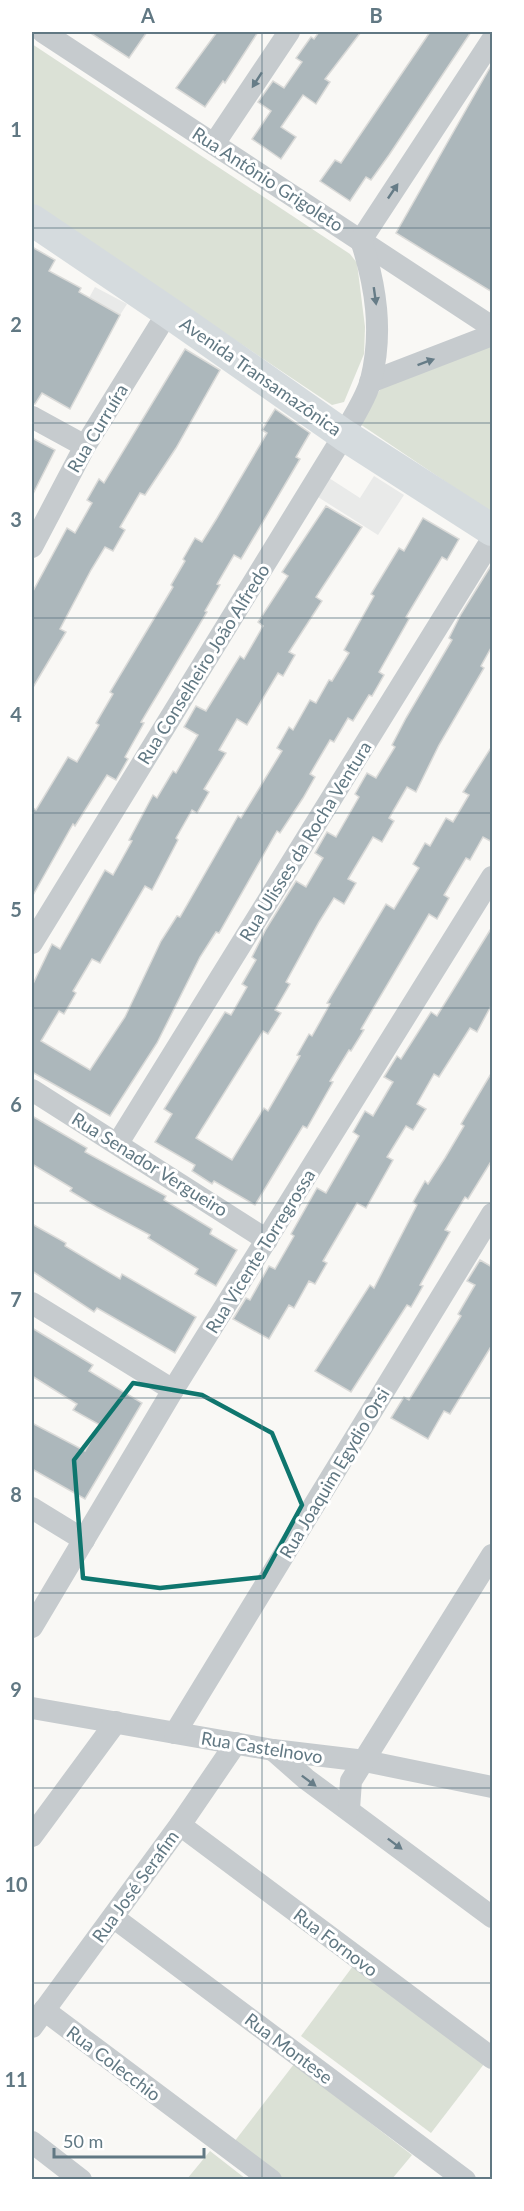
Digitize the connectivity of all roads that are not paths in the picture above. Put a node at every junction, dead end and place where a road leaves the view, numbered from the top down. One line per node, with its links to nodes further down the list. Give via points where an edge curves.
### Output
1 (43, 32): 3 (street, Rua Antônio Grigoleto)
2 (289, 32): 5 (street, one-way to 5)
3 (70, 39): 5 (street, Rua Antônio Grigoleto)
4 (492, 40): 7 (street, one-way to 4)
5 (214, 144): 7 (street, Rua Antônio Grigoleto)
6 (32, 220): 8 (street, Avenida Transamazônica)
7 (361, 240): 9 (street, Rua Antônio Grigoleto); 11 (street, Rua Conselheiro João Alfredo, one-way to 11, via 373,277 379,322)
8 (168, 312): 13 (street, Avenida Transamazônica); 14 (street, Rua Curruíra)
9 (492, 327)
10 (492, 335): 11 (street, one-way to 10)
11 (370, 382): 13 (street, Rua Conselheiro João Alfredo)
12 (32, 417): 14 (street)
13 (344, 435): 15 (street, Avenida Transamazônica); 19 (street, Rua Conselheiro João Alfredo)
14 (85, 446): 17 (street, Rua Curruíra)
15 (492, 530)
16 (492, 539): 21 (street, Rua Ulisses da Rocha Ventura)
17 (32, 547)
18 (492, 877): 23 (street, Rua Vicente Torregrossa)
19 (32, 943)
20 (32, 1090): 21 (street, Rua Senador Vergueiro)
21 (118, 1143): 23 (street, Rua Senador Vergueiro)
22 (492, 1214): 32 (street, Rua Joaquim Egydio Orsi)
23 (267, 1240): 25 (street, Rua Vicente Torregrossa)
24 (32, 1303): 25 (street)
25 (173, 1390): 27 (street, Rua Vicente Torregrossa)
26 (32, 1508): 27 (street)
27 (84, 1540): 29 (street, Rua Vicente Torregrossa)
28 (492, 1555): 35 (street)
29 (32, 1627)
30 (32, 1707): 31 (street, Rua Castelnovo)
31 (116, 1722): 32 (street, Rua Castelnovo); 39 (street)
32 (175, 1733): 33 (street, Rua Castelnovo)
33 (236, 1743): 34 (street, Rua Castelnovo); 38 (street, Rua José Serafim)
34 (273, 1750): 35 (street, Rua Castelnovo); 37 (street, one-way to 37)
35 (365, 1761): 36 (street, Rua Castelnovo); 37 (street, via 351,1781)
36 (492, 1787)
37 (349, 1809): 41 (street, one-way to 41)
38 (180, 1825): 40 (street, Rua José Serafim); 43 (street, Rua Fornovo)
39 (32, 1836)
40 (113, 1917): 42 (street, Rua José Serafim); 48 (street, Rua Montese)
41 (492, 1917)
42 (38, 2019): 47 (street, Rua Colecchio)
43 (492, 2058)
44 (32, 2142): 45 (street)
45 (54, 2172): 46 (street)
46 (81, 2180)
47 (271, 2180)
48 (465, 2180)

